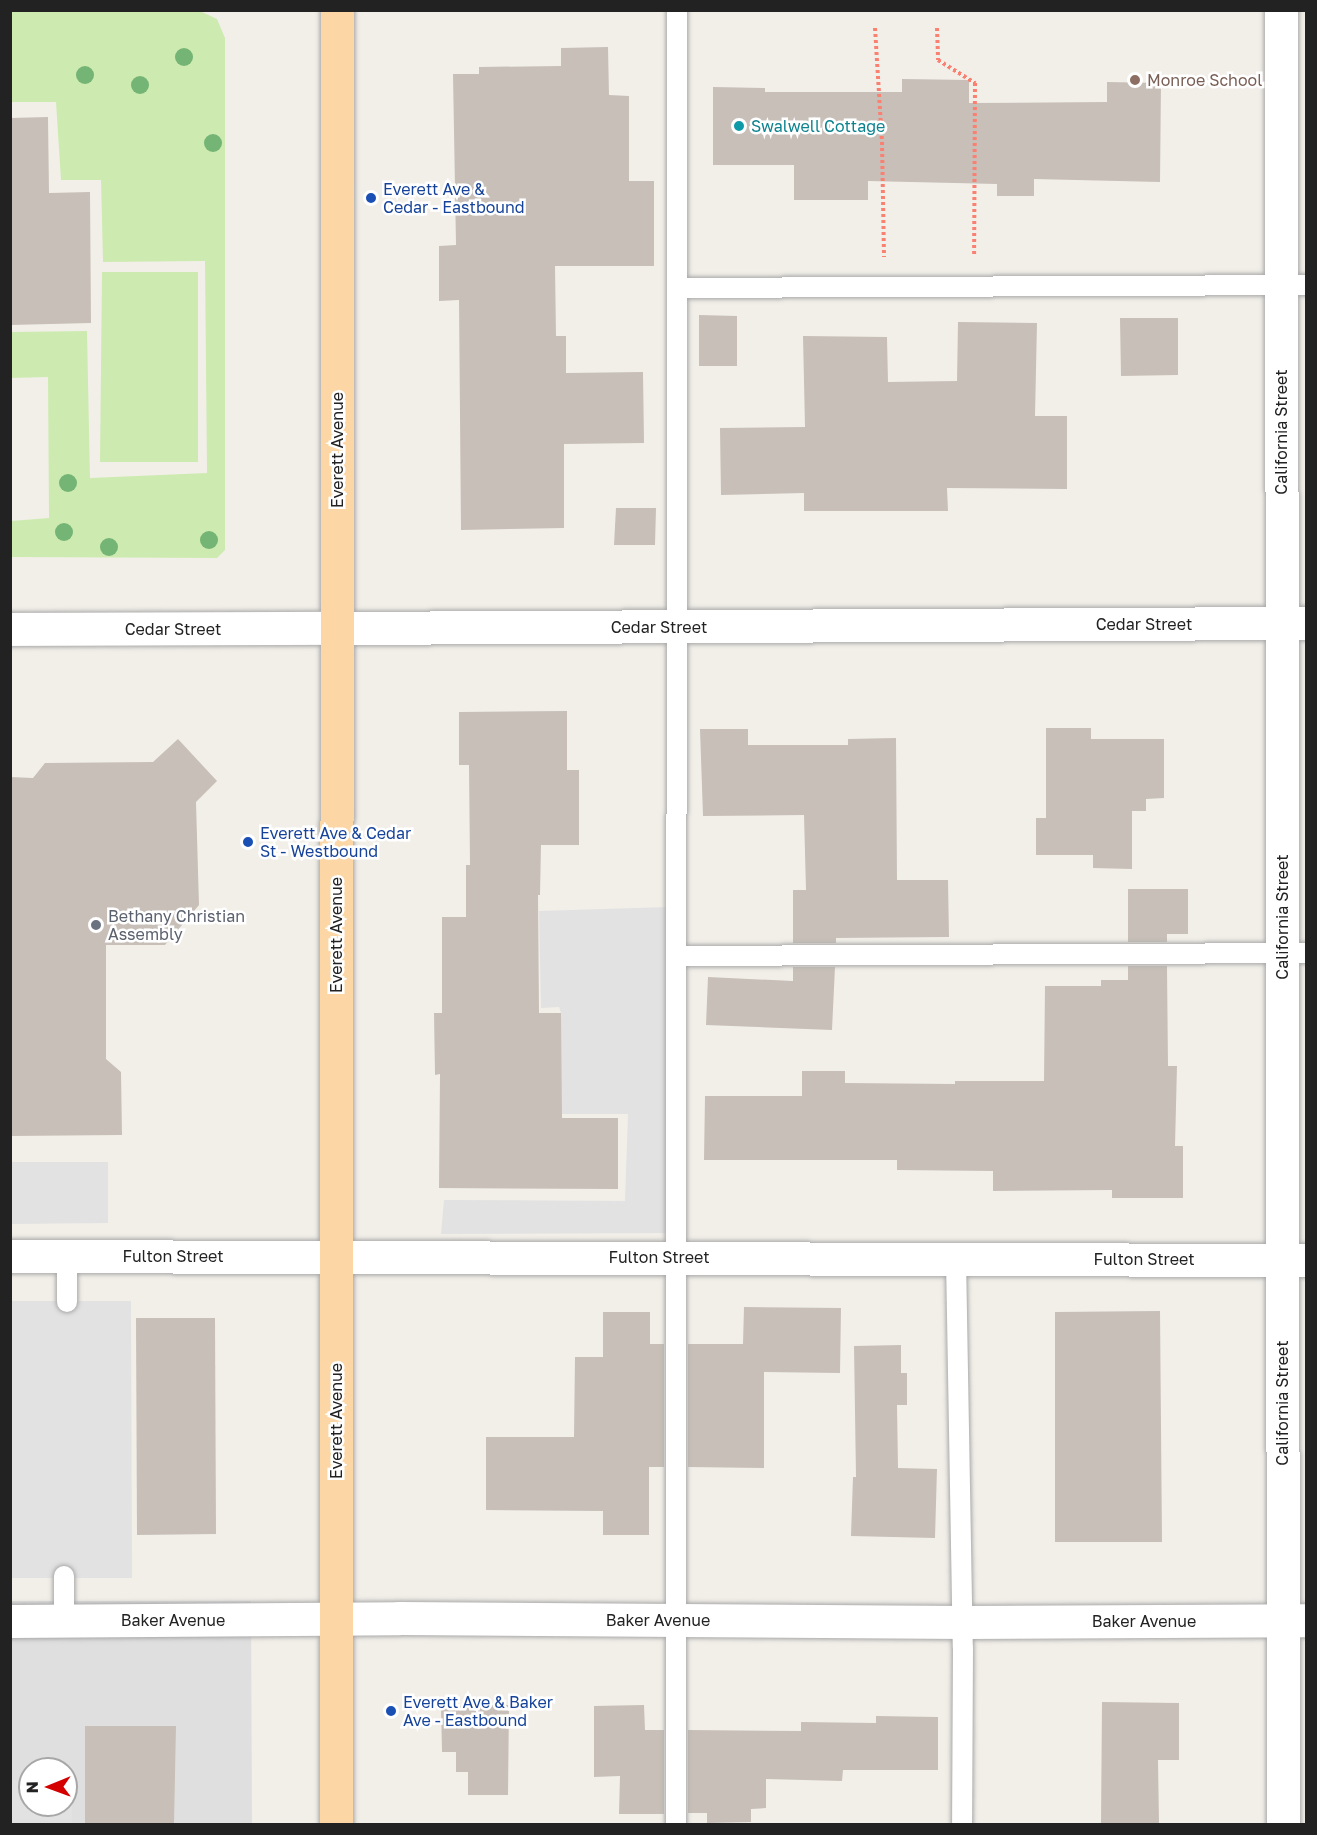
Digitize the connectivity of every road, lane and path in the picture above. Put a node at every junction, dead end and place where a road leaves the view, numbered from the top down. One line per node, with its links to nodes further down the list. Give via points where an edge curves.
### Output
1 (337, 10): 12 (main road, Everett Avenue)
2 (677, 10): 9 (lane)
3 (1281, 10): 6 (street, California Street)
4 (875, 28): 7 (path, via 882,141)
5 (937, 28): 8 (path, via 938,60 975,83)
6 (1294, 285): 8 (lane); 10 (street, California Street)
7 (884, 287): 8 (lane); 9 (lane)
8 (974, 287)
9 (677, 288): 11 (lane)
10 (1294, 623): 11 (street, Cedar Street); 14 (street, California Street)
11 (676, 627): 12 (street, Cedar Street); 15 (lane)
12 (336, 628): 13 (street, Cedar Street); 18 (main road, Everett Avenue)
13 (10, 629)
14 (1294, 953): 15 (lane); 21 (street, California Street)
15 (677, 956): 19 (lane)
16 (10, 1256): 17 (street, Fulton Street)
17 (67, 1256): 18 (street, Fulton Street); 22 (lane)
18 (337, 1256): 19 (street, Fulton Street); 24 (main road, Everett Avenue)
19 (677, 1257): 20 (street, Fulton Street); 25 (lane)
20 (956, 1258): 21 (street, Fulton Street); 29 (lane)
21 (1294, 1260): 28 (street, California Street)
22 (67, 1302)
23 (64, 1576): 27 (lane)
24 (336, 1618): 25 (street, Baker Avenue); 27 (street, Baker Avenue); 30 (main road, Everett Avenue)
25 (676, 1620): 29 (street, Baker Avenue); 31 (lane)
26 (10, 1621): 27 (street, Baker Avenue)
27 (64, 1621)
28 (1294, 1621): 29 (street, Baker Avenue); 33 (street, California Street)
29 (963, 1622): 32 (lane)
30 (336, 1824)
31 (676, 1824)
32 (962, 1824)
33 (1282, 1824)

